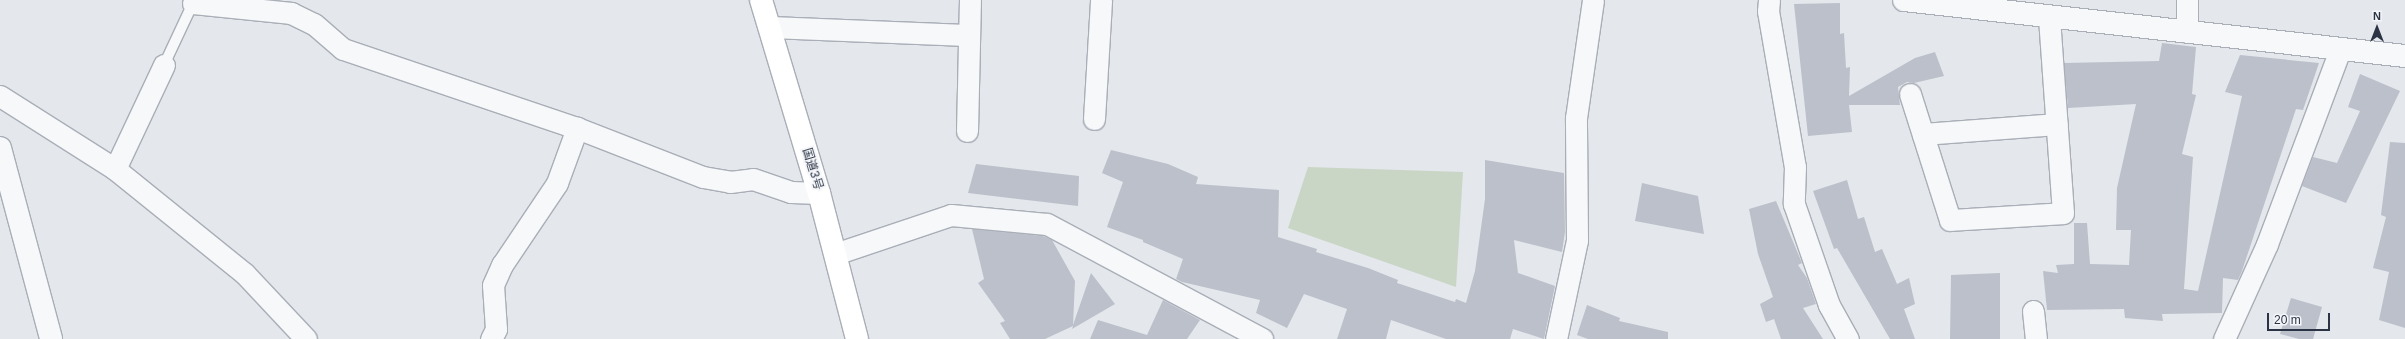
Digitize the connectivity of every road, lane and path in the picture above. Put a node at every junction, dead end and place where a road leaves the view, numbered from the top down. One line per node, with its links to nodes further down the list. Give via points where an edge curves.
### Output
1 (762, 0): 10 (highway, 国道3号)
2 (970, 0): 12 (street)
3 (1100, 0): 18 (street)
4 (1593, 0): 33 (street, via 1576,118 1577,240)
5 (1769, 0): 34 (street, via 1768,11 1795,168 1794,204 1829,305)
6 (1904, 0): 9 (street)
7 (2187, 0): 11 (street)
8 (193, 2): 15 (lane); 20 (street, via 291,13 314,24 343,49)
9 (2049, 16): 11 (street); 19 (street)
10 (769, 27): 12 (street); 25 (highway, 国道3号)
11 (2186, 32): 13 (street)
12 (968, 35): 21 (street)
13 (2340, 50): 14 (street); 36 (street, via 2267,244)
14 (2405, 56)
15 (164, 65): 24 (street)
16 (1910, 94): 22 (street)
17 (0, 96): 24 (street)
18 (1094, 119)
19 (2056, 124): 22 (street); 22 (street, via 2063,213 1950,220)
20 (577, 128): 25 (street, via 703,177 730,182 753,179 791,192); 30 (street, via 557,183 502,265 493,285 496,329)
21 (967, 130)
22 (1923, 134)
23 (0, 148): 28 (street)
24 (115, 169): 29 (street, via 245,274)
25 (819, 193): 26 (highway, 国道3号)
26 (835, 254): 31 (highway, 国道3号); 32 (street, via 951,215 1048,224)
27 (2033, 311): 35 (street)
28 (51, 339)
29 (306, 339)
30 (492, 339)
31 (857, 339)
32 (1262, 339)
33 (1556, 339)
34 (1848, 339)
35 (2036, 339)
36 (2224, 339)

